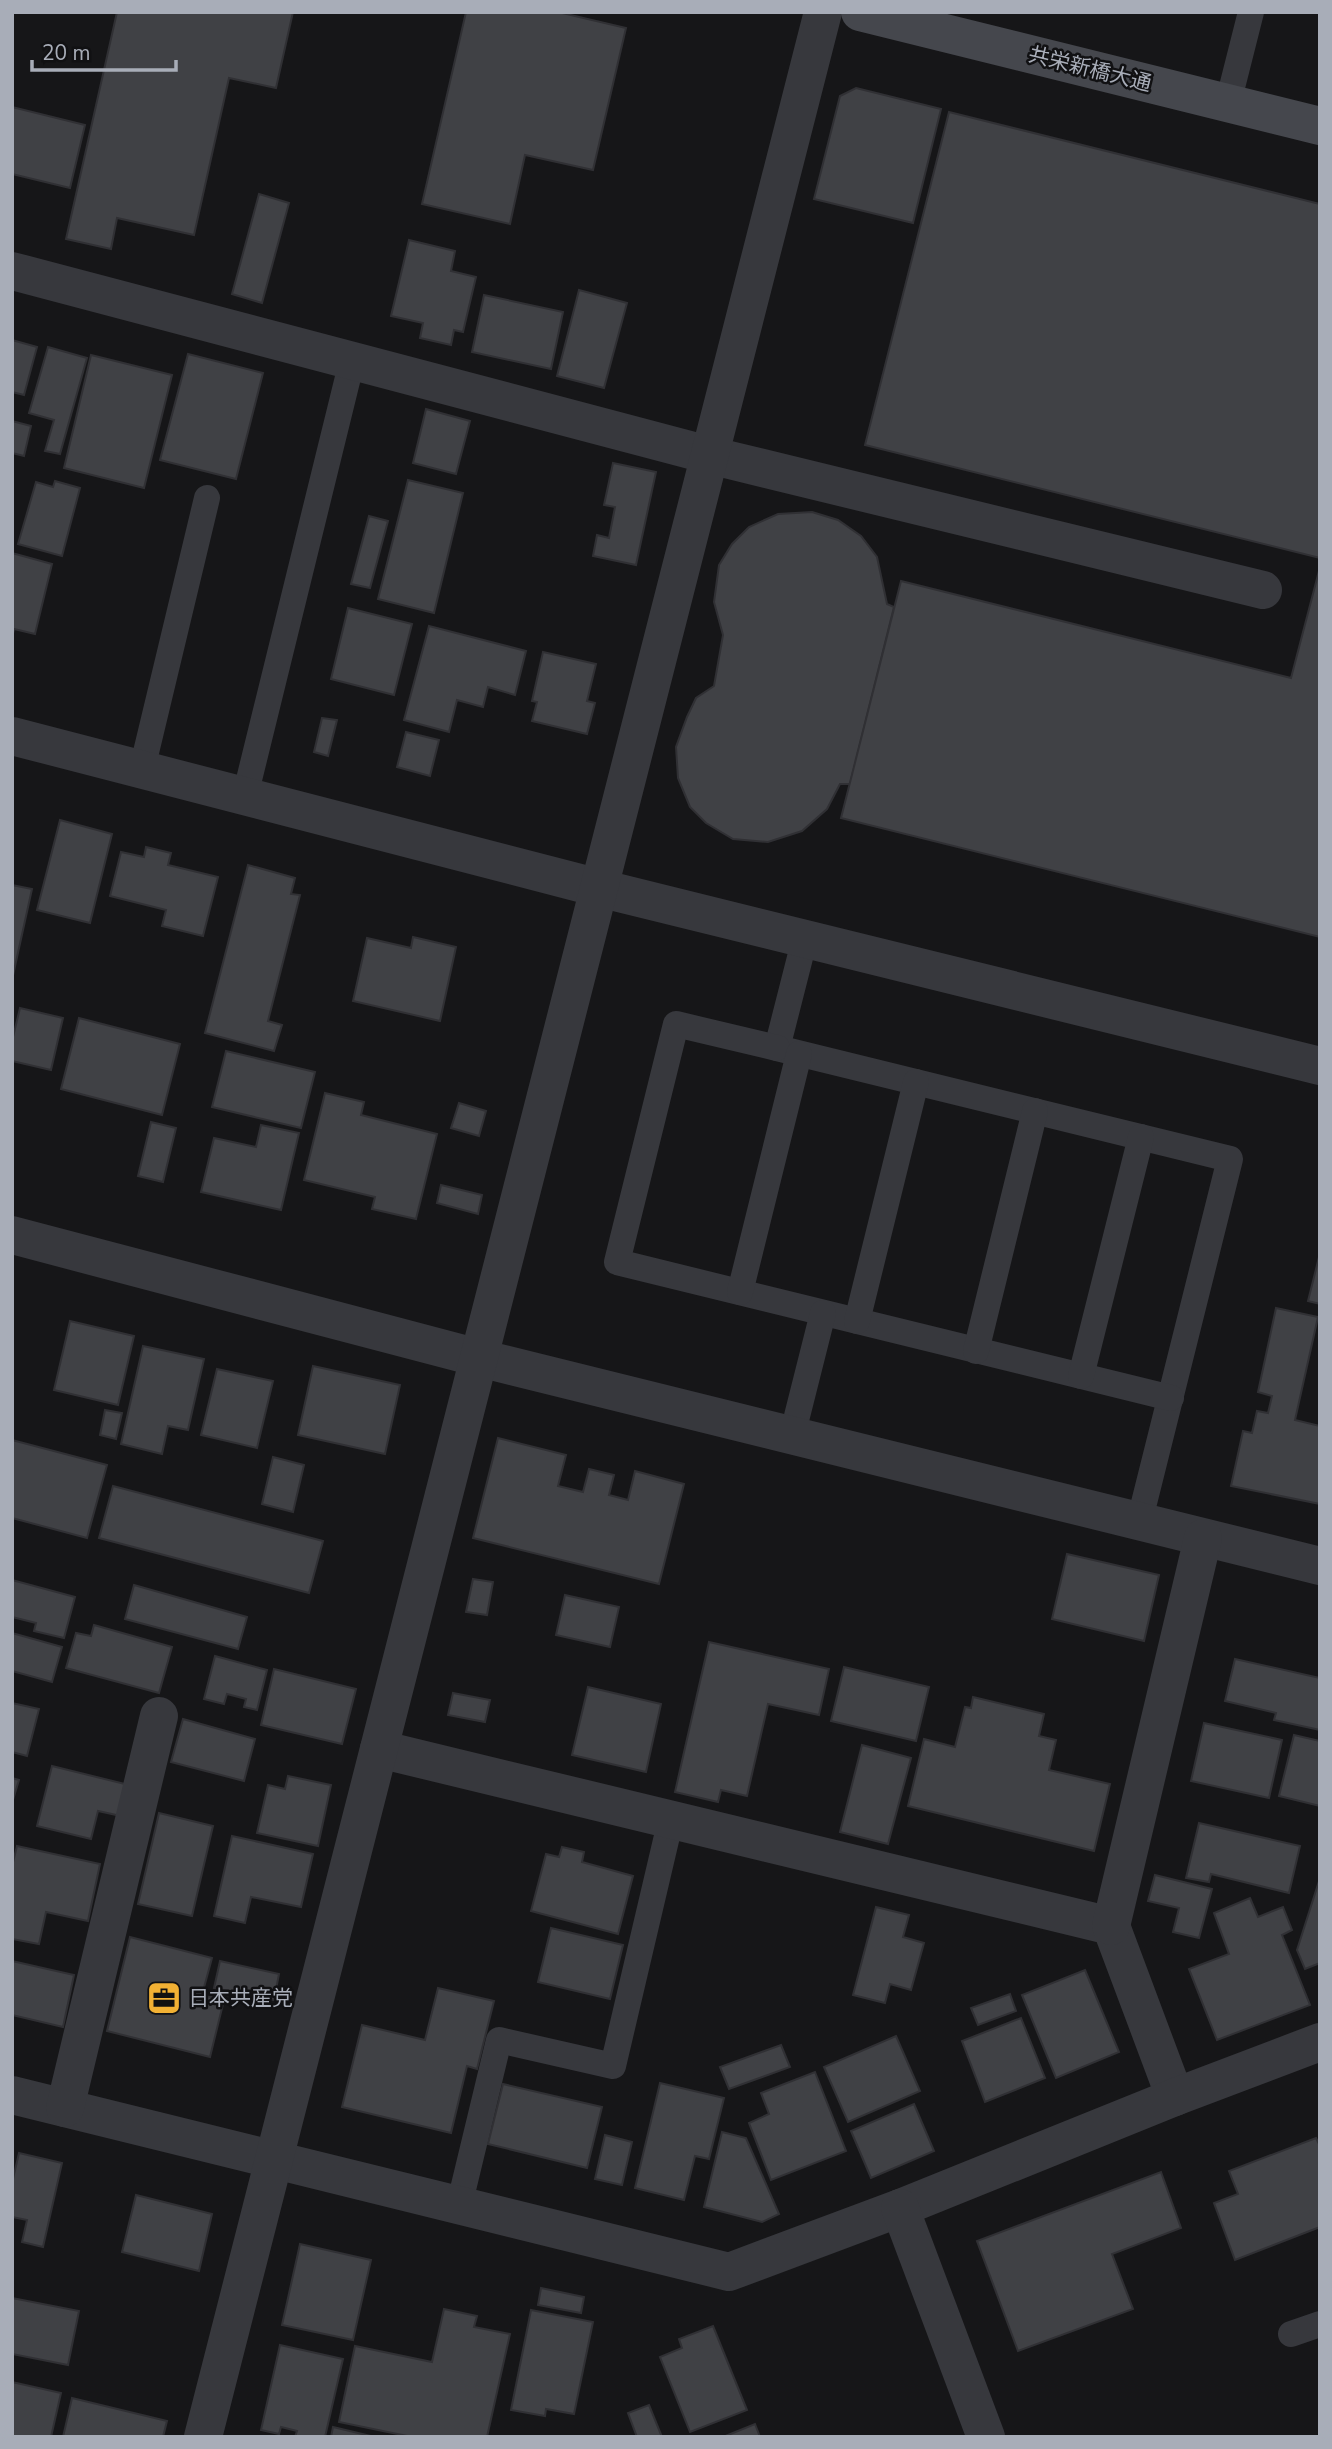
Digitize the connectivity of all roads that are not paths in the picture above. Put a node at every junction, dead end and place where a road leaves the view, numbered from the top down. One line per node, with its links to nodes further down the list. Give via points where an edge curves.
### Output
1 (823, 12): 8 (street)
2 (860, 12): 4 (street, 共栄新橋大通)
3 (1251, 12): 4 (lane)
4 (1228, 103): 5 (street, 共栄新橋大通)
5 (1320, 126)
6 (12, 271): 7 (street)
7 (352, 360): 8 (street); 13 (lane)
8 (709, 456): 10 (street); 14 (street)
9 (207, 498): 12 (lane)
10 (1263, 590)
11 (12, 736): 12 (street)
12 (142, 769): 13 (street)
13 (245, 796): 14 (street)
14 (599, 888): 15 (street); 26 (street)
15 (805, 938): 16 (lane); 17 (street)
16 (788, 1051): 18 (lane); 22 (lane); 22 (lane, via 676,1024 617,1262)
17 (1320, 1066)
18 (916, 1082): 19 (lane); 24 (lane)
19 (1035, 1111): 20 (lane); 25 (lane)
20 (1141, 1138): 27 (lane); 28 (lane, via 1230,1159)
21 (15, 1245): 26 (street)
22 (740, 1292): 23 (lane)
23 (823, 1313): 24 (lane); 29 (lane)
24 (857, 1321): 25 (lane)
25 (976, 1351): 27 (lane)
26 (480, 1358): 29 (street); 34 (street)
27 (1081, 1376): 28 (lane)
28 (1171, 1398): 30 (lane)
29 (792, 1436): 30 (street)
30 (1139, 1522): 31 (street)
31 (1203, 1538): 32 (street); 36 (street)
32 (1320, 1566)
33 (159, 1716): 40 (street)
34 (379, 1749): 35 (street); 41 (street)
35 (671, 1819): 36 (street); 42 (lane, via 612,2067 499,2040)
36 (1111, 1926): 39 (street)
37 (1320, 2042): 39 (street)
38 (12, 2095): 40 (street)
39 (1175, 2097): 43 (street)
40 (65, 2108): 41 (street)
41 (274, 2161): 42 (street); 46 (street)
42 (459, 2206): 43 (street, via 729,2272)
43 (900, 2208): 47 (street)
44 (1320, 2323): 45 (lane)
45 (1291, 2334)
46 (203, 2437)
47 (986, 2437)

